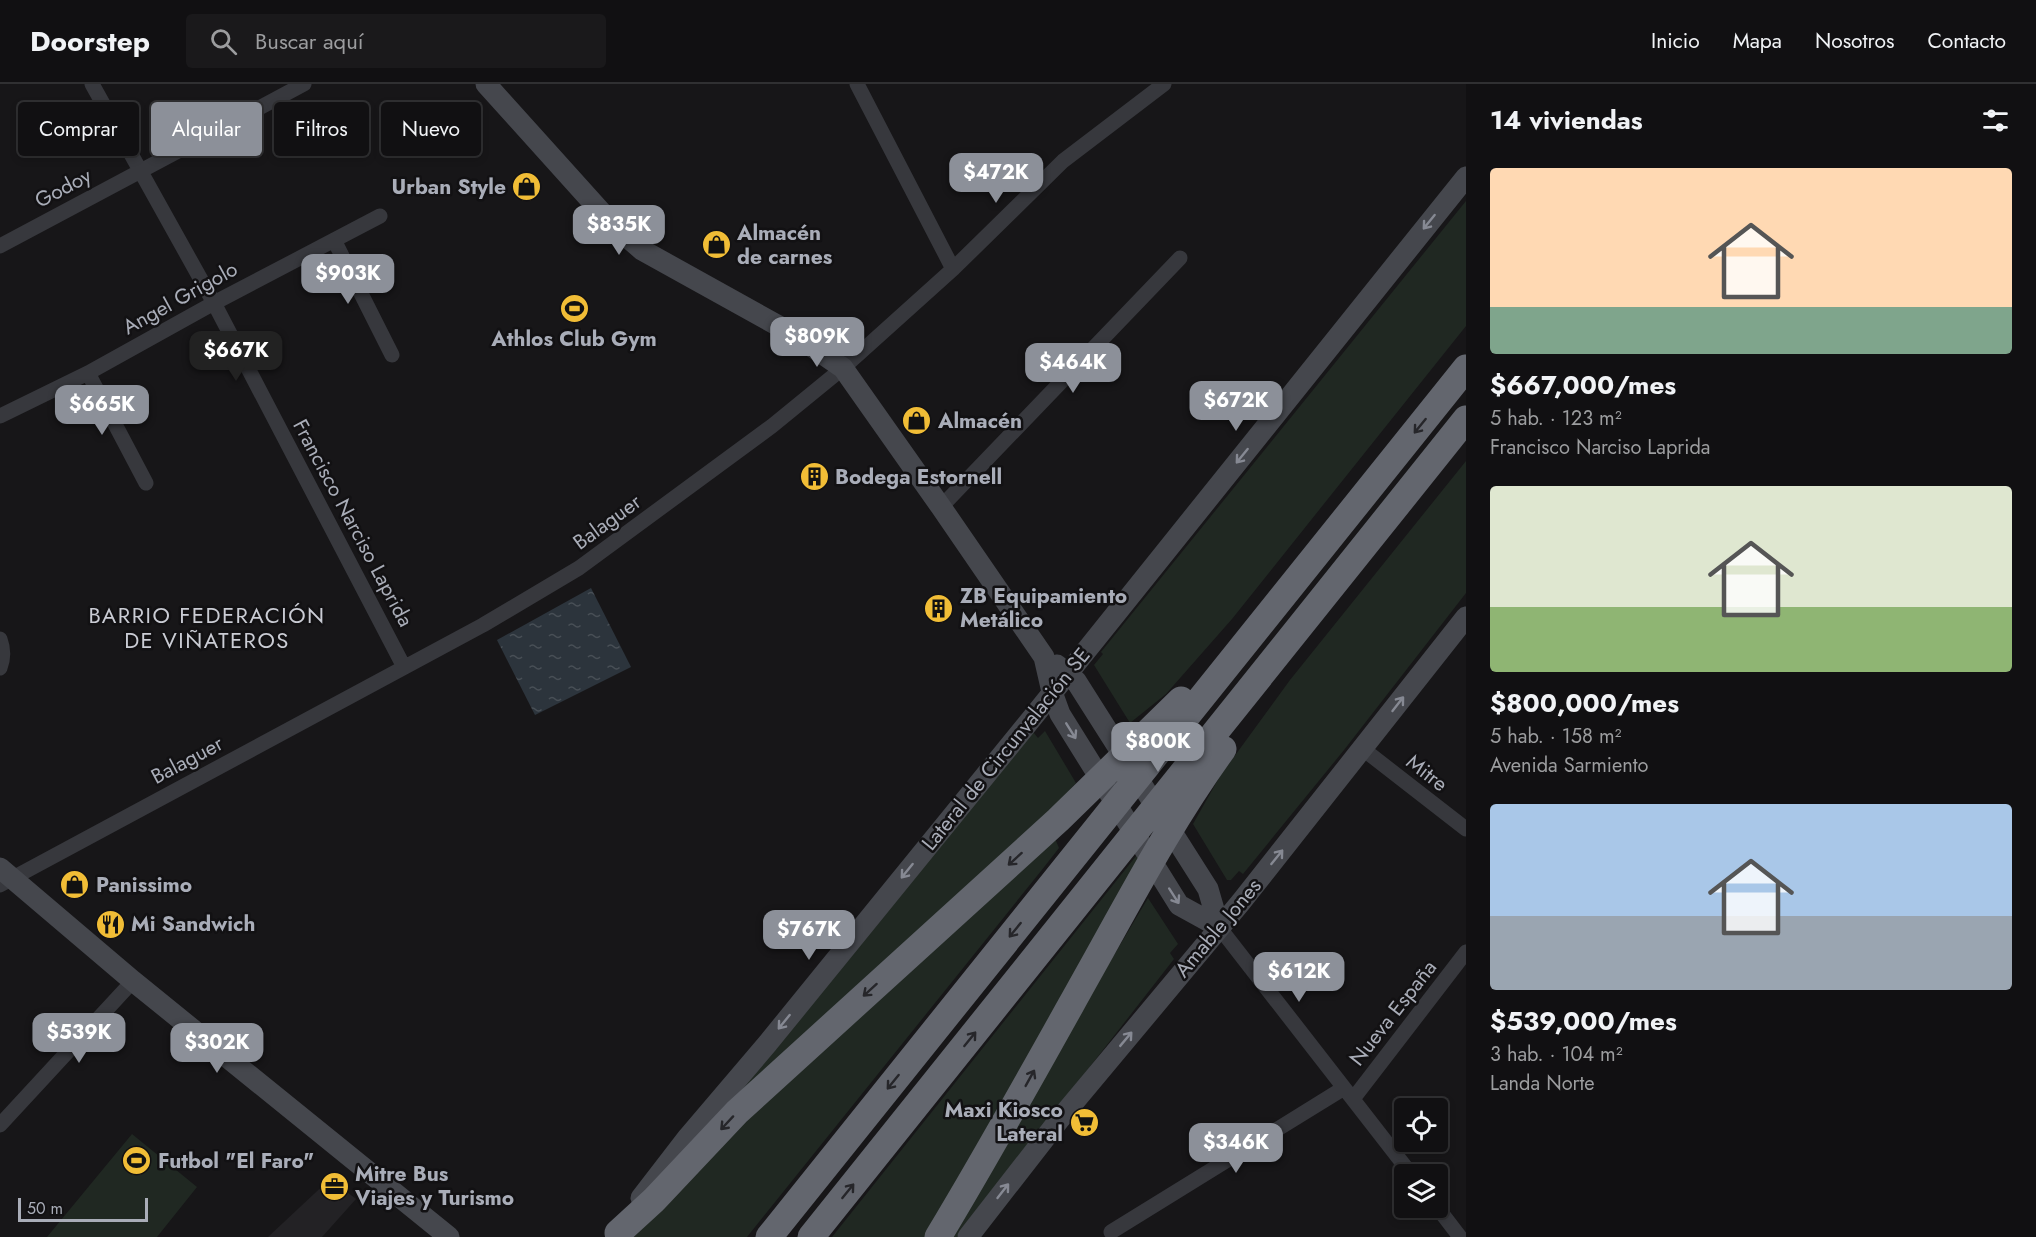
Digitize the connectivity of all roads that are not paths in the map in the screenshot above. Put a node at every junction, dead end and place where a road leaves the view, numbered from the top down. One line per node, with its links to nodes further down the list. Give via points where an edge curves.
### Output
1 (92, 84): 6 (street, Francisco Narciso Laprida)
2 (304, 84): 6 (street, Godoy)
3 (486, 84): 15 (street, via 613,225 642,250 795,335)
4 (857, 84): 12 (street)
5 (1164, 84): 12 (street, Balaguer, via 1063,161)
6 (140, 171): 10 (street, Godoy); 13 (street, Francisco Narciso Laprida)
7 (1466, 177): 27 (street, Lateral de Circunvalación SE, one-way to 27)
8 (380, 216): 9 (street, Angel Grigolo)
9 (334, 240): 13 (street, Angel Grigolo); 14 (street)
10 (0, 246)
11 (1180, 258): 21 (street)
12 (953, 269): 15 (street, Balaguer)
13 (214, 303): 17 (street, Angel Grigolo); 25 (street, Francisco Narciso Laprida)
14 (392, 355)
15 (843, 368): 21 (street); 25 (street, Balaguer, via 772,426 579,568)
16 (1463, 371): 29 (highway, one-way to 29, via 1294,582)
17 (88, 373): 18 (street, Angel Grigolo); 20 (street)
18 (0, 416)
19 (1462, 425): 31 (highway)
20 (146, 483)
21 (941, 507): 24 (street)
22 (1466, 618): 30 (street, Amable Jones, one-way to 22)
23 (0, 639): 26 (street)
24 (1044, 657): 27 (street); 28 (street)
25 (404, 666): 33 (street, Balaguer)
26 (0, 668)
27 (1068, 673): 28 (street, Lateral de Circunvalación SE); 34 (street, via 1208,889)
28 (1052, 692): 34 (street, one-way to 34, via 1060,714 1179,905); 42 (street, Lateral de Circunvalación SE, one-way to 42, via 688,1137)
29 (1179, 713): 42 (highway, one-way to 42, via 737,1112); 44 (highway, one-way to 44, via 1078,852)
30 (1363, 749): 32 (street, Mitre); 34 (street, Amable Jones, one-way to 30)
31 (1207, 756): 45 (highway, one-way to 31, via 1096,881); 46 (highway, one-way to 31, via 1174,824)
32 (1466, 829)
33 (4, 877): 36 (street)
34 (1219, 927): 37 (street); 47 (street, Amable Jones, one-way to 34)
35 (1466, 952): 37 (street, Nueva España)
36 (133, 981): 38 (street); 43 (street)
37 (1349, 1094): 39 (street); 41 (street)
38 (0, 1125)
39 (1403, 1164)
40 (1445, 1218): 48 (street)
41 (1111, 1232)
42 (616, 1235)
43 (449, 1237)
44 (769, 1237)
45 (811, 1237)
46 (938, 1237)
47 (968, 1237)
48 (1460, 1237)

